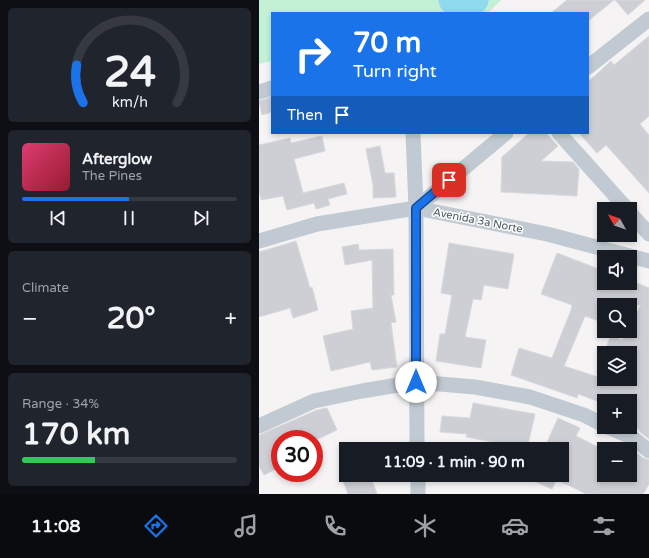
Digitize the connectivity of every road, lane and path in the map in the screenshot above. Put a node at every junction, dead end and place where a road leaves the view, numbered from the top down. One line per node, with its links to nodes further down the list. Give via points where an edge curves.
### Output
1 (649, 19): 2 (street)
2 (589, 66)
3 (271, 88): 4 (street)
4 (259, 92)
5 (413, 134): 9 (street)
6 (505, 134): 9 (street)
7 (560, 134): 8 (street)
8 (621, 202)
9 (416, 208): 12 (street, Avenida 3a Norte, via 317,224); 13 (street, Avenida 3a Norte, via 547,234); 14 (street)
10 (637, 221): 11 (street)
11 (649, 234)
12 (259, 241)
13 (649, 262)
14 (416, 382): 15 (street, via 475,387 530,397); 16 (street, via 314,402); 18 (street)
15 (597, 422)
16 (259, 426)
17 (624, 434): 19 (street)
18 (417, 442)
19 (649, 451)
20 (418, 482): 21 (street)
21 (418, 494)

